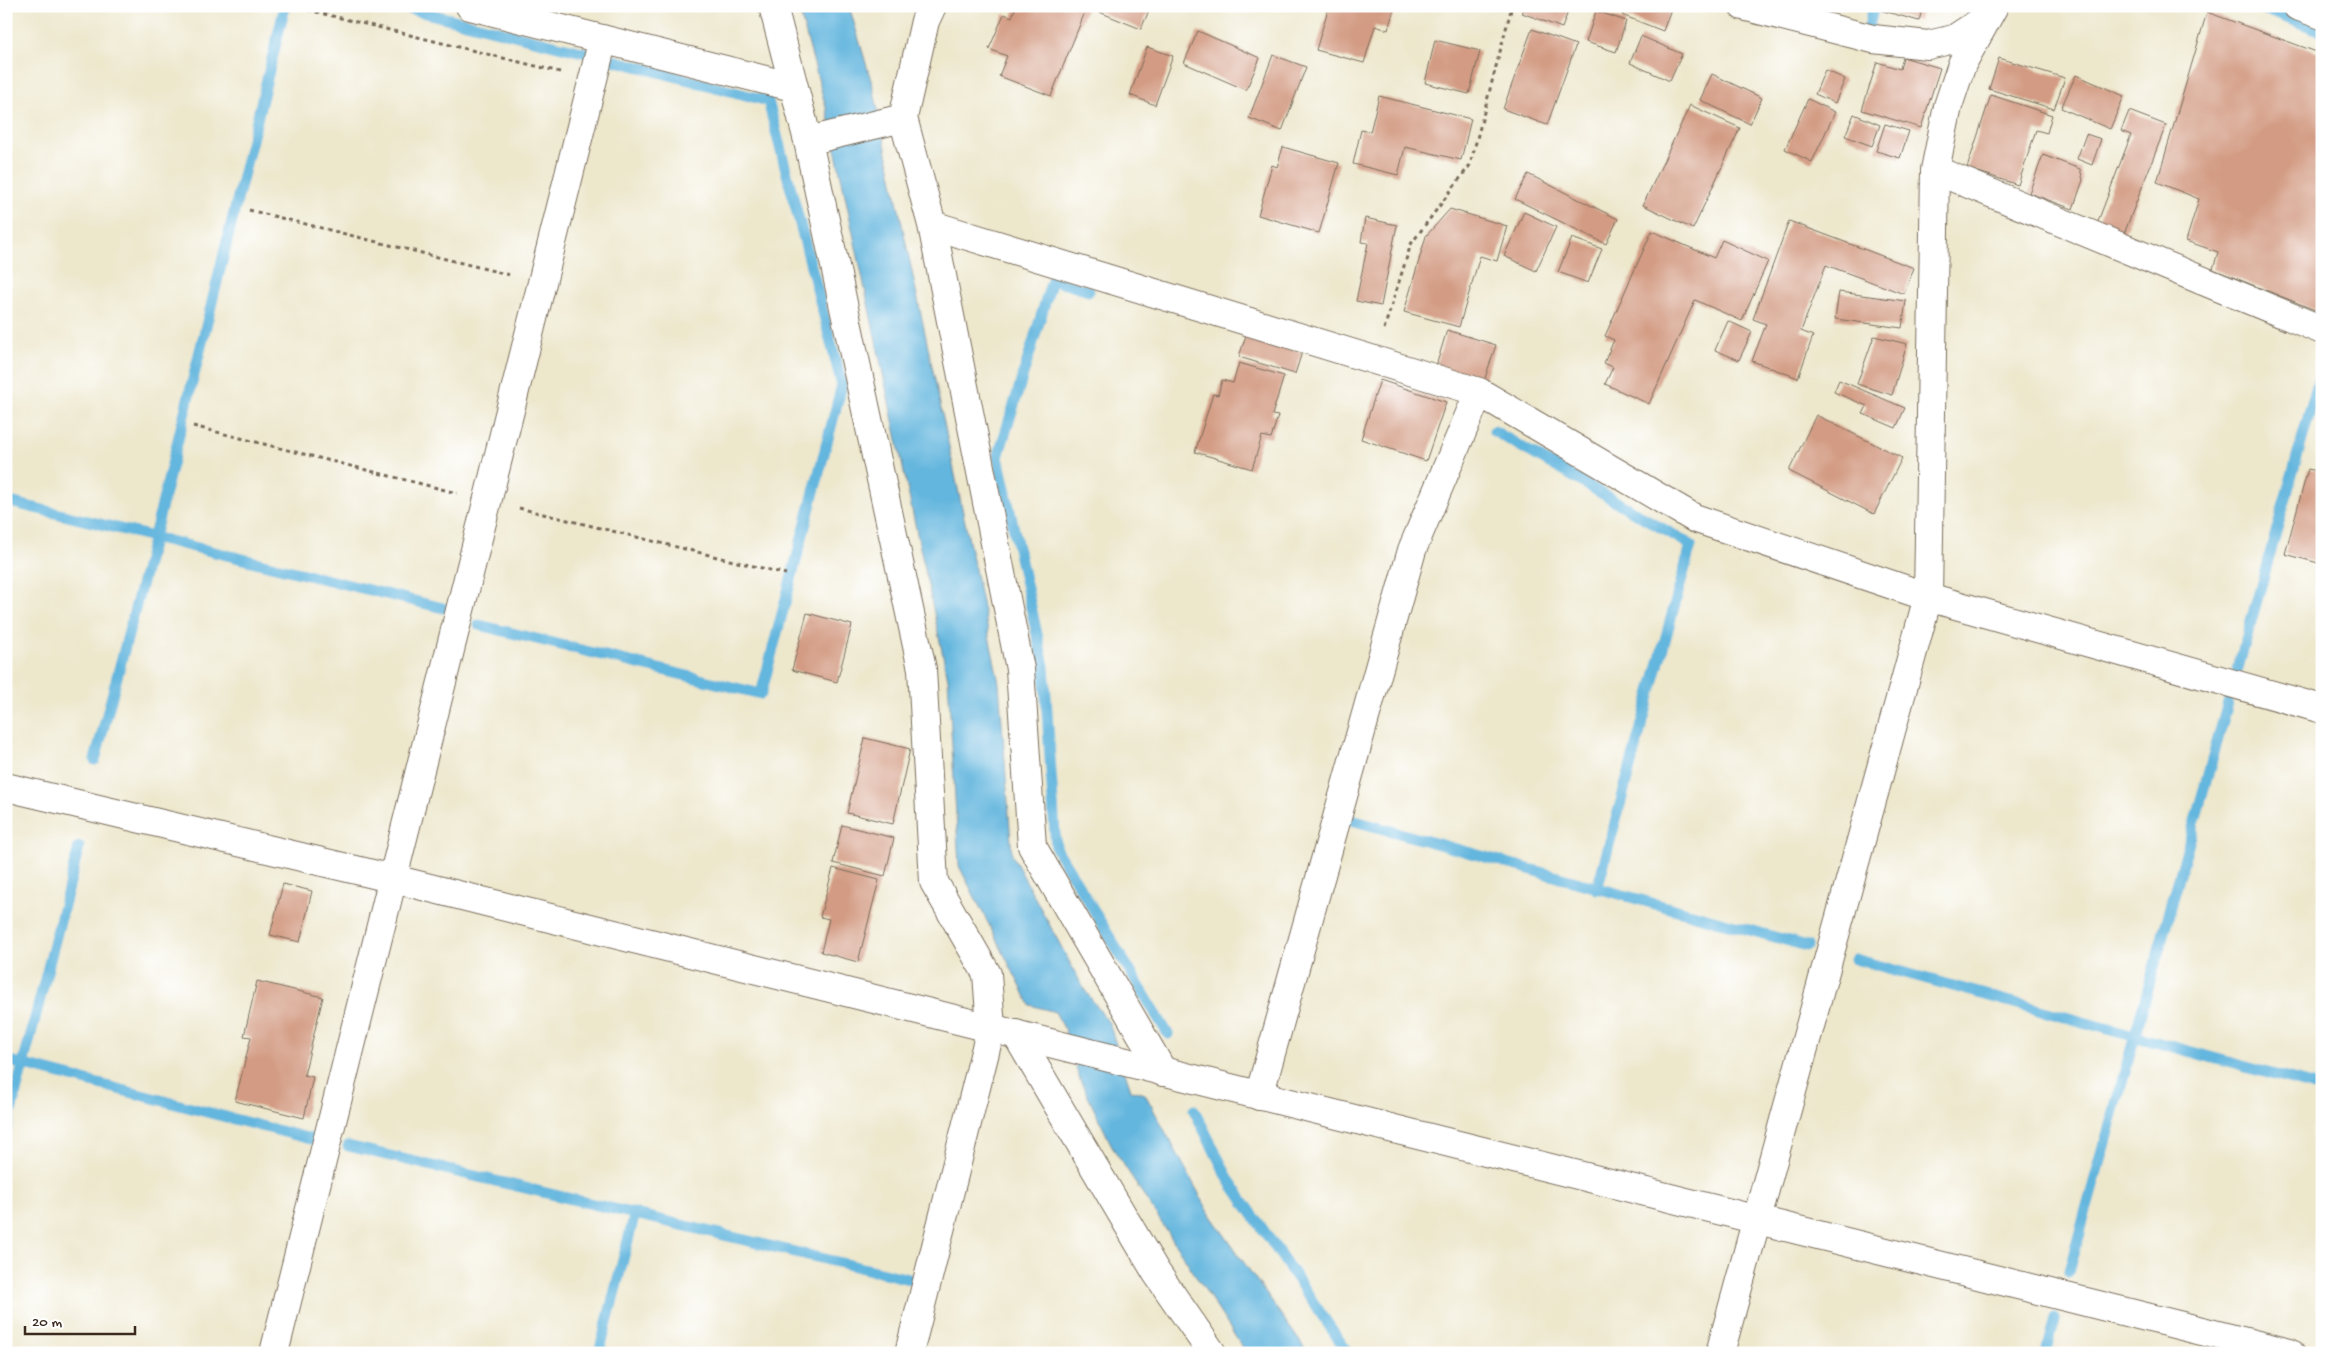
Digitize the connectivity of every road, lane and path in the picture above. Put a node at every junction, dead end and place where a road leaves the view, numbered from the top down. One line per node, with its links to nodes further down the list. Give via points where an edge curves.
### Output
1 (470, 6): 10 (street)
2 (773, 6): 12 (street)
3 (932, 6): 13 (street)
4 (1512, 6): 20 (path, via 1470,165 1411,244)
5 (1743, 6): 8 (street, via 1873,39 1928,45 1954,39)
6 (2297, 6): 9 (street)
7 (300, 8): 11 (path)
8 (1991, 11): 15 (street, via 1962,64 1948,106)
9 (2322, 15)
10 (603, 39): 11 (street); 12 (street)
11 (593, 80): 18 (street)
12 (793, 87): 14 (street)
13 (898, 119): 14 (street); 17 (street)
14 (814, 139): 29 (street, via 922,669 934,882 987,974)
15 (1935, 170): 19 (street); 25 (street)
16 (249, 210): 18 (path)
17 (932, 225): 20 (street); 30 (street, via 1020,669 1032,846)
18 (542, 283): 23 (street)
19 (2322, 330)
20 (1375, 360): 21 (street)
21 (1479, 392): 25 (street, via 1694,518); 31 (street, via 1412,550)
22 (193, 426): 23 (path)
23 (488, 500): 24 (path); 28 (street)
24 (786, 574)
25 (1928, 597): 26 (street); 32 (street)
26 (2322, 709)
27 (6, 787): 28 (street)
28 (394, 879): 29 (street); 33 (street)
29 (1016, 1034): 30 (street); 34 (street); 35 (street, via 1156,1272)
30 (1153, 1069): 31 (street)
31 (1259, 1096): 32 (street)
32 (1758, 1219): 36 (street); 37 (street)
33 (274, 1353)
34 (909, 1353)
35 (1212, 1353)
36 (1720, 1353)
37 (2290, 1353)

